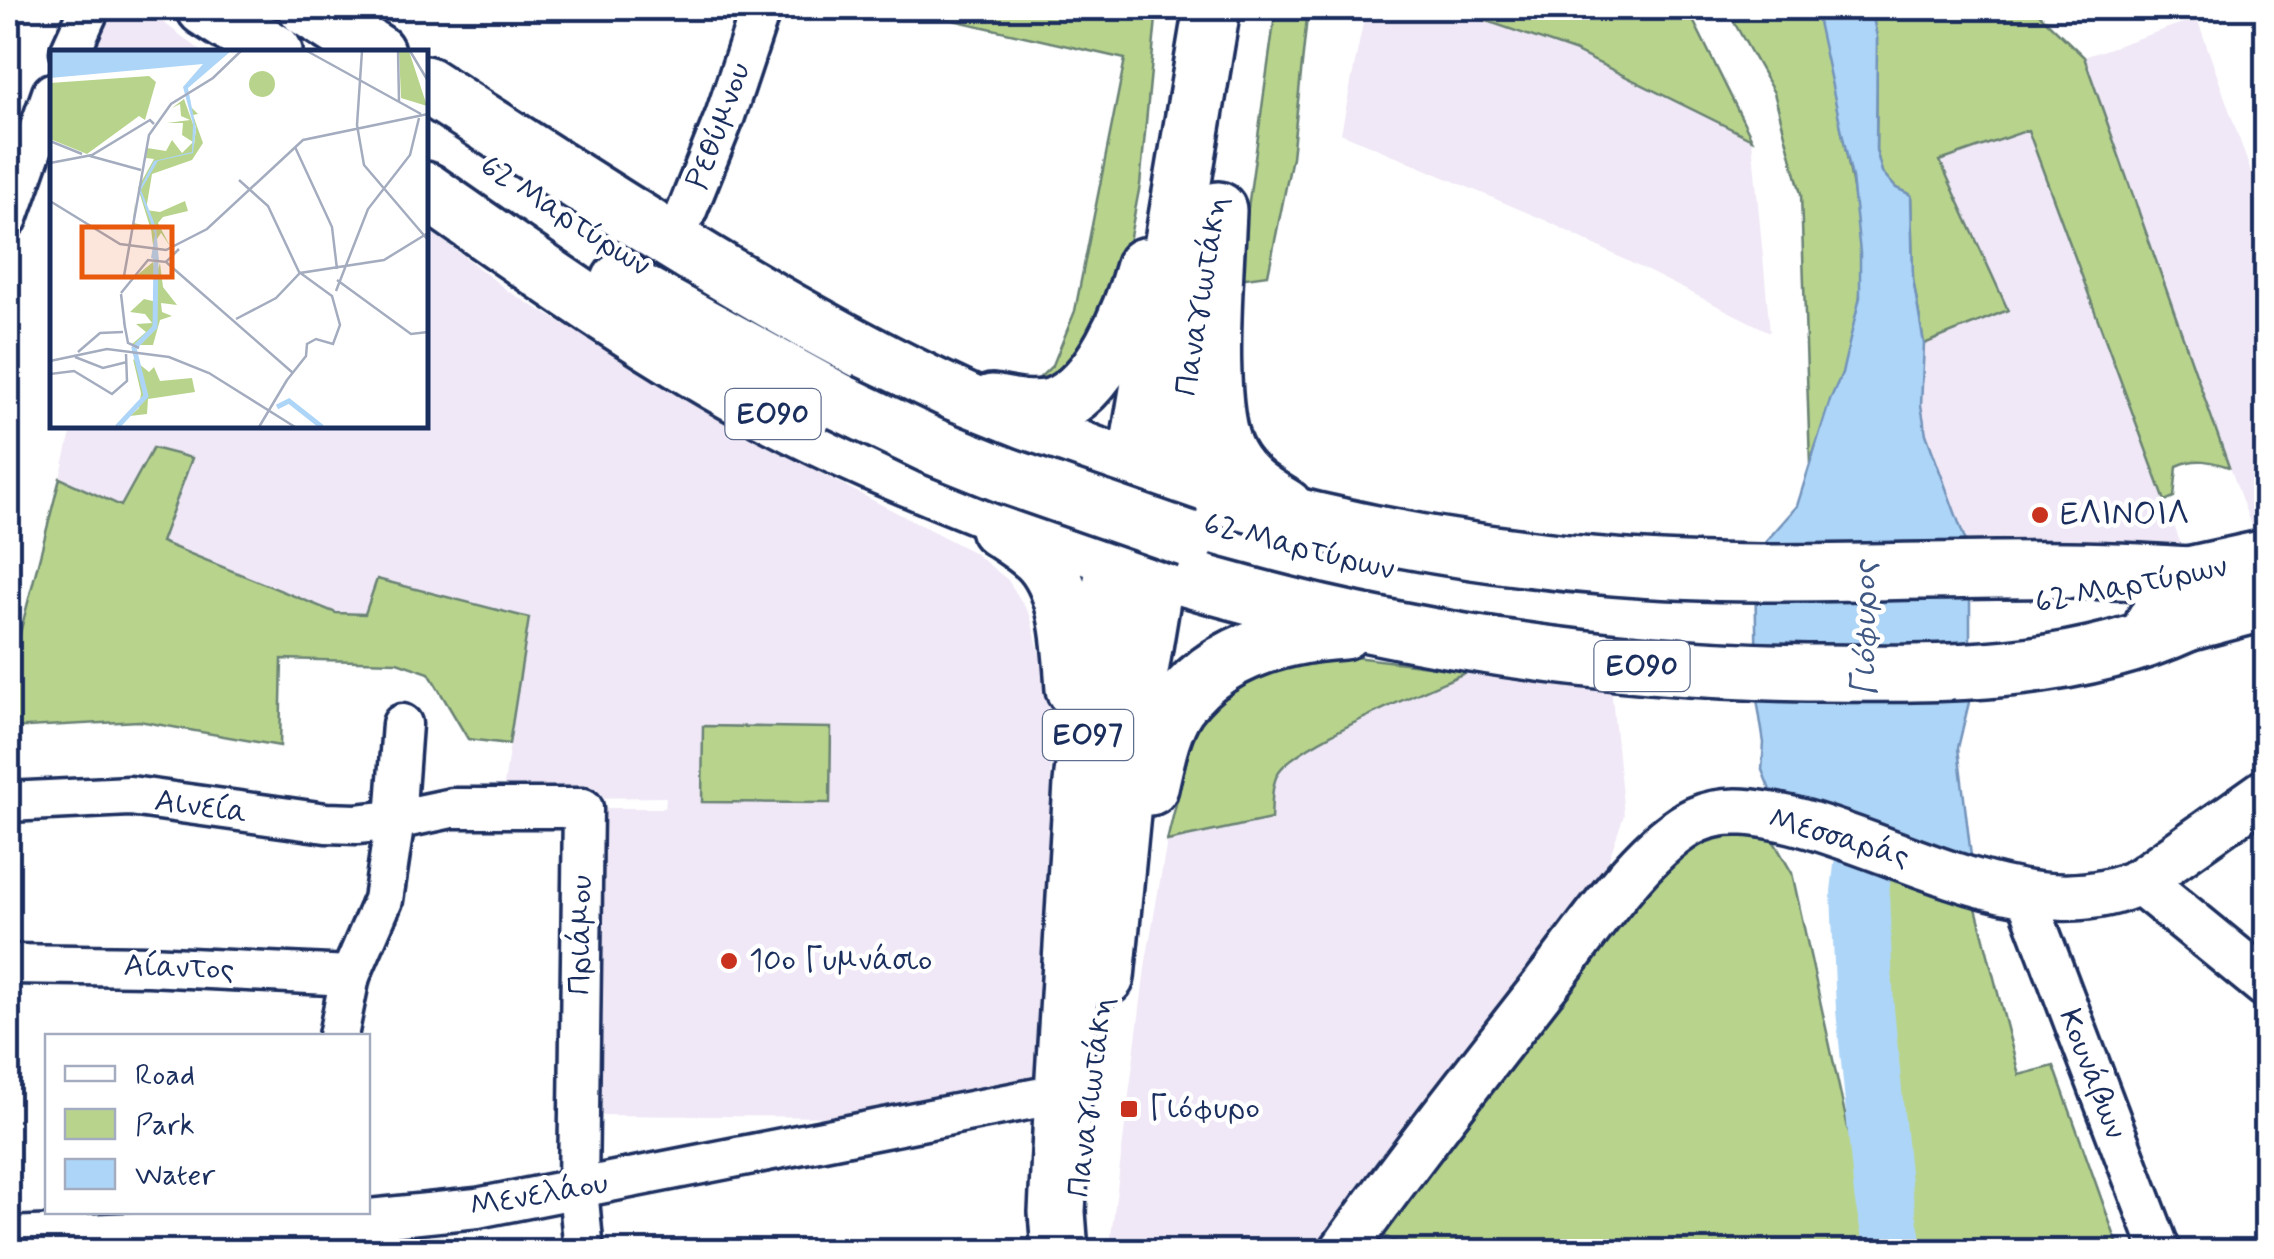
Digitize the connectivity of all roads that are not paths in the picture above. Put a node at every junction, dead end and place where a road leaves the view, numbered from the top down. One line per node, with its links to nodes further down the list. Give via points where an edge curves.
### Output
1 (90, 8): 9 (street)
2 (173, 8): 10 (main road)
3 (205, 8): 11 (main road)
4 (261, 8): 12 (main road)
5 (307, 8): 13 (main road)
6 (761, 8): 22 (street, Ρεθύμνου)
7 (1212, 8): 15 (main road, Παναγιωτάκη / ΕΟ97)
8 (1239, 8): 20 (main road, Παναγιωτάκη / ΕΟ97)
9 (71, 50)
10 (230, 50)
11 (271, 50)
12 (323, 50)
13 (373, 50)
14 (428, 86): 22 (main road, ΕΟ90)
15 (1200, 89): 23 (main road, via 1160,196 1124,327 1094,371 1064,400 1044,408); 26 (main road, Παναγιωτάκη / ΕΟ97)
16 (50, 99): 21 (street)
17 (428, 124): 22 (main road, 62 Μαρτύρων / ΕΟ90)
18 (428, 156): 26 (main road, 62 Μαρτύρων / ΕΟ90, bridge, via 652,301 840,402 1006,476)
19 (428, 192): 24 (main road, ΕΟ90, via 716,382)
20 (1218, 210): 25 (main road, via 1214,374 1220,439 1245,479); 26 (main road, Παναγιωτάκη / ΕΟ97)
21 (8, 218)
22 (673, 264): 23 (main road, 62 Μαρτύρων / ΕΟ90, via 791,312); 26 (main road, 62 Μαρτύρων / ΕΟ90, via 823,372)
23 (936, 388): 26 (main road, 62 Μαρτύρων / ΕΟ90)
24 (890, 470): 26 (main road, ΕΟ90, via 1050,535); 34 (main road, via 999,529 1050,572 1070,647)
25 (1305, 519): 26 (main road, 62 Μαρτύρων / ΕΟ90); 31 (main road, 62 Μαρτύρων / ΕΟ90, via 1578,564)
26 (1159, 523): 31 (main road, 62 Μαρτύρων / ΕΟ90, via 1506,592); 32 (main road, ΕΟ90, via 1294,610); 34 (main road, Παναγιωτάκη / ΕΟ97, via 1097,650); 40 (main road, Παναγιωτάκη / ΕΟ97, via 1125,766)
27 (2266, 558): 28 (main road, 62 Μαρτύρων / ΕΟ90)
28 (2188, 599): 29 (main road, 62 Μαρτύρων / ΕΟ90); 30 (main road, 62 Μαρτύρων / ΕΟ90, via 2119,594); 30 (main road, 62 Μαρτύρων / ΕΟ90, via 2121,570)
29 (2266, 602)
30 (1981, 622): 31 (main road, 62 Μαρτύρων / ΕΟ90); 31 (main road, ΕΟ90)
31 (1753, 623): 32 (main road, 62 Μαρτύρων / ΕΟ90, via 1623,664)
32 (1403, 632): 40 (main road, via 1298,636 1229,660 1203,678 1166,730)
33 (402, 724): 37 (street)
34 (1082, 784): 45 (main road, Παναγιωτάκη / ΕΟ97)
35 (2266, 792): 38 (street, Μεσσαράς)
36 (8, 802): 37 (street, Αινεία, via 130,796 326,823)
37 (395, 820): 42 (street, via 380,912); 46 (street, Πριάμου, via 452,808 584,808)
38 (2140, 881): 39 (street, Μεσσαράς, via 2078,899); 43 (street)
39 (2026, 896): 51 (street, Μεσσαράς, via 1775,816 1707,816 1678,830 1578,942); 52 (street, Κουνάβων)
40 (1111, 930): 49 (main road, Παναγιωτάκη / ΕΟ97, via 1090,1150 1079,1205)
41 (8, 964): 42 (street, Αίαντος)
42 (350, 976): 44 (street)
43 (2266, 984)
44 (338, 1034)
45 (1063, 1094): 46 (street, Μενελάου); 49 (main road, Παναγιωτάκη / ΕΟ97)
46 (578, 1189): 47 (street, Μενελάου, via 477,1208); 50 (street, Πριάμου)
47 (343, 1217): 48 (street, Μενελάου)
48 (8, 1237)
49 (1061, 1248)
50 (584, 1252)
51 (1342, 1252)
52 (2161, 1252)

